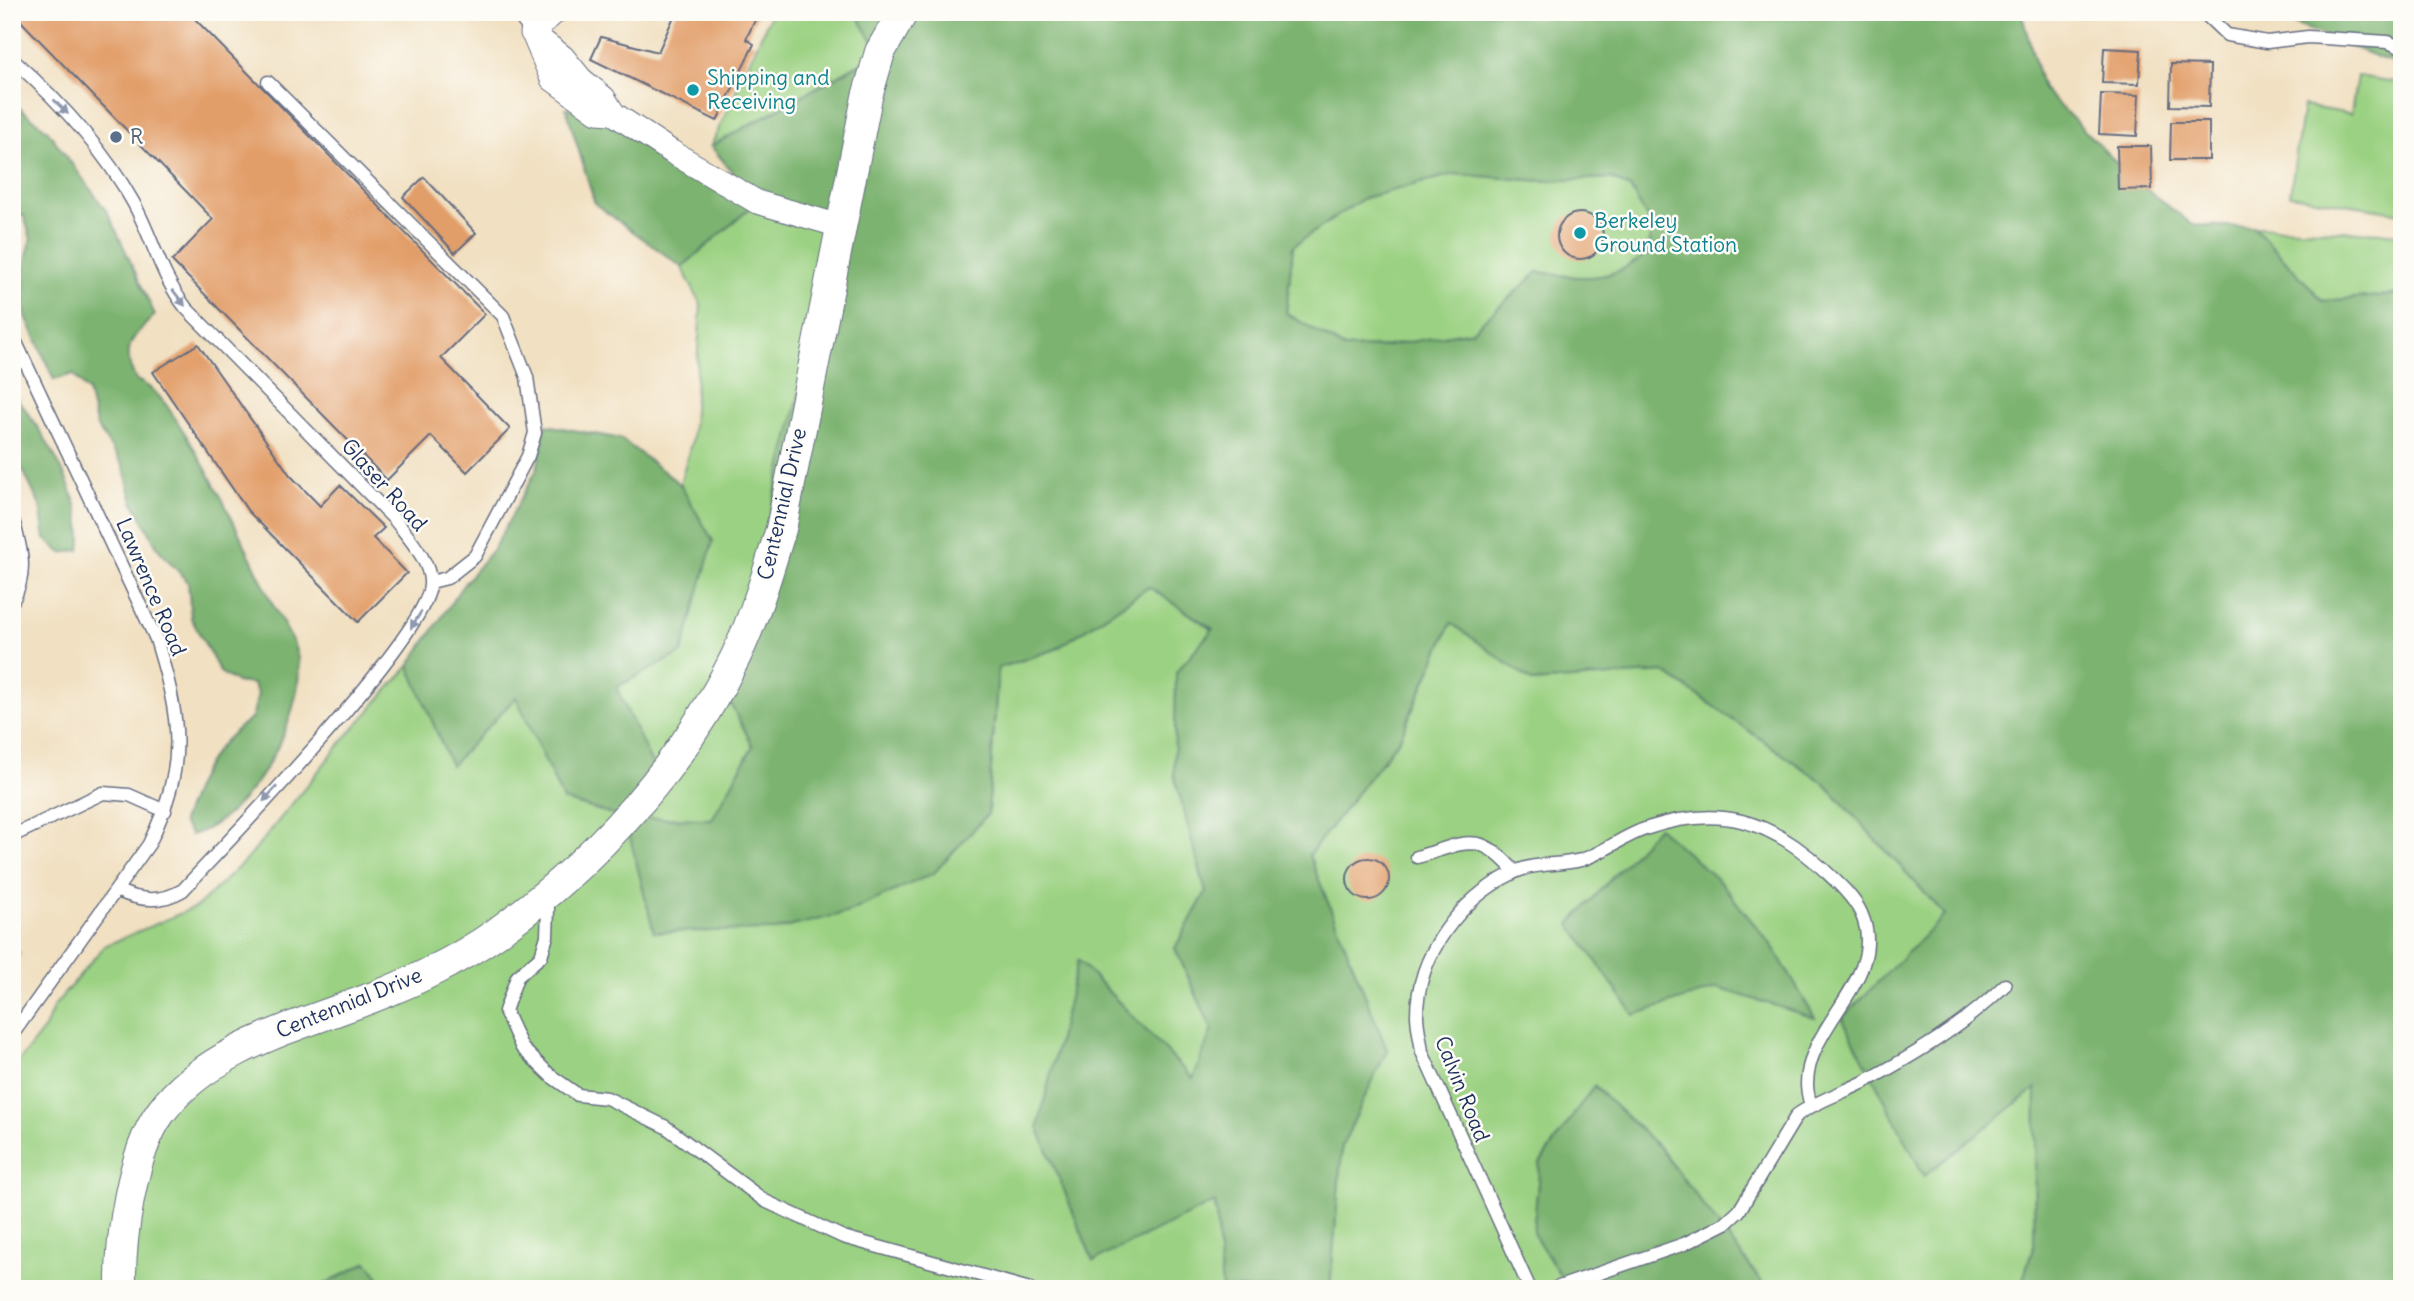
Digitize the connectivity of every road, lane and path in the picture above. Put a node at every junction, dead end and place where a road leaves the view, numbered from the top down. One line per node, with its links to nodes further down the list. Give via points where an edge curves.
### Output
1 (516, 12): 5 (lane)
2 (555, 12): 5 (street)
3 (903, 12): 9 (street, Centennial Drive, via 880,52)
4 (2203, 12): 6 (lane, via 2227,35 2267,42 2308,37 2388,42)
5 (532, 33): 9 (street, via 552,79 597,112 614,114 757,202)
6 (2402, 48)
7 (12, 59): 12 (lane, Glaser Road, one-way to 12, via 70,116 114,171 144,222 160,268 179,299 395,520 422,559)
8 (268, 82): 12 (lane, via 503,316 527,377 535,433 528,456 475,556 447,578)
9 (840, 226): 19 (street, Centennial Drive, via 781,529 736,656 659,779 598,849)
10 (12, 334): 14 (lane, Lawrence Road, via 159,651 178,726 176,770)
11 (12, 517): 13 (lane, via 24,568)
12 (431, 582): 18 (lane, one-way to 18, via 428,600 413,626 365,688 183,890 156,900)
13 (12, 602)
14 (165, 811): 15 (lane, via 129,795 103,793); 18 (lane, Lawrence Road)
15 (12, 836)
16 (1417, 857): 17 (lane, via 1482,843 1499,853)
17 (1515, 872): 22 (lane, Calvin Road, via 1581,860 1645,828 1703,817 1737,820 1774,831 1800,848 1845,890 1861,912 1868,935 1865,958 1809,1070); 25 (lane, Calvin Road, via 1456,916 1436,944 1424,974 1417,1015 1422,1052)
18 (118, 891): 21 (lane, Lawrence Road)
19 (544, 897): 23 (street, Centennial Drive, via 492,936 411,981 248,1045 183,1088 160,1113 145,1145 120,1258); 24 (lane, via 547,936 541,956 517,977 505,1011 522,1048 551,1076 578,1095 607,1098 666,1127 731,1178 794,1216 843,1237)
20 (2005, 985): 22 (lane, via 1929,1046 1863,1083)
21 (12, 1034)
22 (1811, 1105): 26 (lane, via 1789,1124 1739,1211 1726,1223 1684,1244)
23 (121, 1289)
24 (1030, 1289)
25 (1530, 1289)
26 (1553, 1289)

